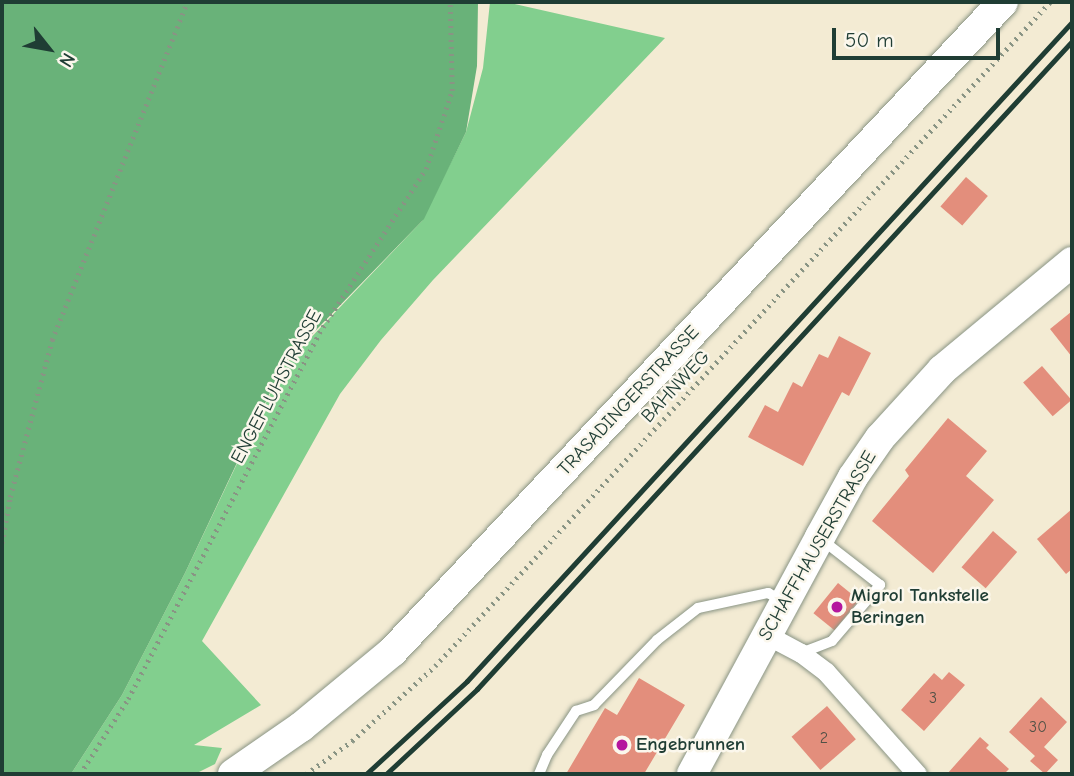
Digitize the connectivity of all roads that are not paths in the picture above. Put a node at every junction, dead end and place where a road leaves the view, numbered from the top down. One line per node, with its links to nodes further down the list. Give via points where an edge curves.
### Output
1 (1003, 2): 7 (main road, TRASADINGERSTRASSE, via 401,643 322,712)
2 (1072, 262): 3 (main road, SCHAFFHAUSERSTRASSE, via 942,370 904,409 853,477)
3 (820, 537): 4 (main road, SCHAFFHAUSERSTRASSE); 6 (lane, via 880,585 832,641)
4 (785, 601): 5 (main road, SCHAFFHAUSERSTRASSE); 8 (lane, via 768,593 698,608 657,640 594,705 576,711)
5 (767, 635): 6 (street); 9 (main road, SCHAFFHAUSERSTRASSE)
6 (801, 653): 10 (street, via 826,672)
7 (233, 774)
8 (539, 774)
9 (692, 774)
10 (917, 774)

